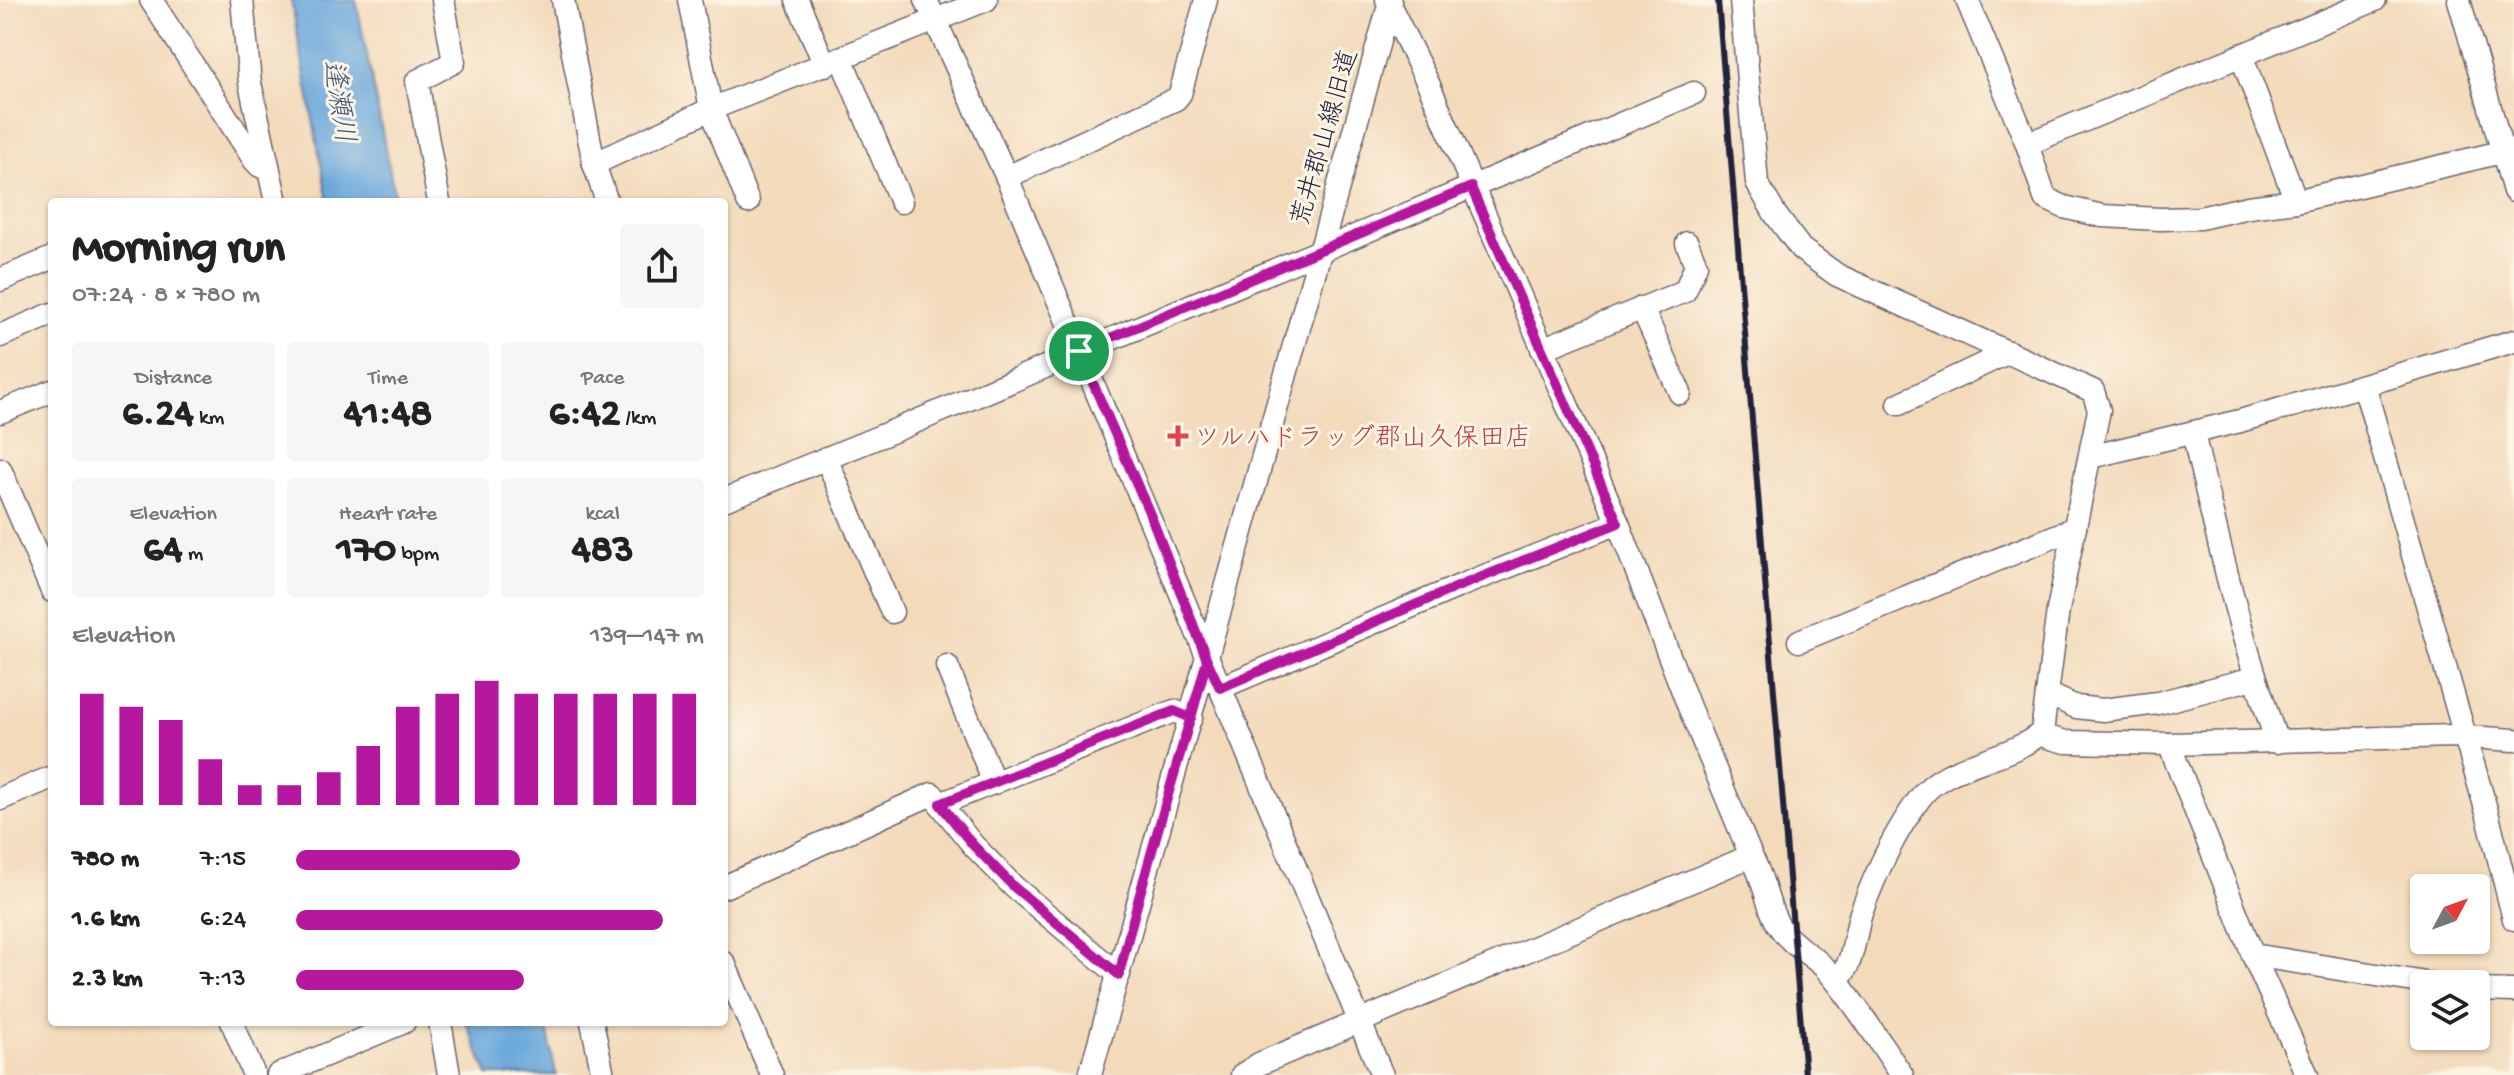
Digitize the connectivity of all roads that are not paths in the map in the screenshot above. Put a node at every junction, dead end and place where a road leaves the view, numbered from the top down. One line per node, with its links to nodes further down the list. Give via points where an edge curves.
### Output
1 (151, 0): 23 (street, via 255,161)
2 (242, 0): 23 (street, via 250,83)
3 (443, 0): 28 (street, via 454,62 417,81)
4 (563, 0): 22 (street)
5 (690, 0): 19 (street)
6 (797, 0): 17 (street)
7 (926, 0): 15 (street)
8 (986, 0): 15 (street)
9 (1206, 0): 24 (street, via 1176,99)
10 (1741, 0): 43 (street, via 1757,183 1801,249 1837,275)
11 (1967, 0): 20 (street)
12 (2375, 0): 16 (street)
13 (2459, 0): 21 (street)
14 (1389, 2): 25 (street); 34 (street, 荒井郡山線旧道)
15 (935, 22): 17 (street); 24 (street)
16 (2241, 55): 20 (street); 30 (street)
17 (833, 61): 19 (street); 32 (street)
18 (1694, 93): 25 (street)
19 (711, 109): 22 (street); 31 (street)
20 (2027, 144): 30 (street, via 2045,198 2102,216 2200,218)
21 (2509, 151): 26 (street); 30 (street)
22 (594, 164): 29 (street)
23 (268, 168): 27 (street)
24 (1007, 177): 42 (street)
25 (1471, 187): 34 (street); 41 (street)
26 (2514, 191)
27 (275, 198)
28 (438, 198)
29 (606, 198)
30 (2296, 201)
31 (748, 202)
32 (901, 202)
33 (1687, 243): 37 (street, via 1696,265 1685,291)
34 (1321, 250): 42 (street); 59 (street, 荒井郡山線旧道)
35 (48, 260): 36 (street)
36 (0, 280)
37 (1642, 308): 41 (street); 46 (street)
38 (48, 316): 39 (street)
39 (0, 336)
40 (2514, 341): 44 (street)
41 (1542, 349): 54 (street)
42 (1079, 351): 51 (street); 59 (street)
43 (2009, 352): 47 (street); 50 (street, via 2093,391 2099,410)
44 (2364, 385): 49 (street); 66 (street)
45 (48, 393): 48 (street)
46 (1680, 393)
47 (1899, 404)
48 (0, 412)
49 (2193, 433): 50 (street); 61 (street)
50 (2090, 457): 55 (street)
51 (826, 458): 53 (street); 57 (street)
52 (0, 469): 56 (street)
53 (728, 498)
54 (1618, 523): 62 (street); 74 (street)
55 (2075, 528): 58 (street); 63 (street)
56 (48, 582)
57 (892, 612)
58 (1799, 641)
59 (1207, 660): 62 (street); 64 (street, 荒井郡山線旧道)
60 (947, 666): 71 (street)
61 (2254, 678): 63 (street, via 2158,703 2103,710 2076,707); 68 (street)
62 (1220, 688): 84 (street)
63 (2048, 694): 65 (street)
64 (1191, 718): 71 (street, via 1174,711); 79 (street, 荒井郡山線旧道)
65 (2042, 732): 69 (street, via 2066,742); 81 (street, via 1936,781 1925,792 1894,838 1861,913 1847,968)
66 (2465, 736): 67 (street); 68 (street); 76 (street)
67 (2514, 740)
68 (2277, 742): 69 (street)
69 (2169, 744): 77 (street)
70 (48, 779): 72 (street)
71 (994, 783): 73 (street)
72 (0, 799)
73 (940, 804): 75 (street, via 932,794); 79 (street, via 1014,887)
74 (1751, 856): 81 (street, via 1783,933); 84 (street)
75 (728, 885)
76 (2514, 919)
77 (2253, 955): 80 (street); 98 (street)
78 (728, 972): 93 (street)
79 (1119, 975): 94 (street, 荒井郡山線旧道)
80 (2410, 980)
81 (1837, 981): 97 (street)
82 (2490, 990): 83 (street)
83 (2514, 991)
84 (1359, 1023): 95 (street); 96 (street)
85 (234, 1026): 89 (street)
86 (394, 1026): 90 (street)
87 (441, 1026): 91 (street)
88 (593, 1026): 92 (street)
89 (254, 1075)
90 (278, 1075)
91 (449, 1075)
92 (603, 1075)
93 (772, 1075)
94 (1090, 1075)
95 (1242, 1075)
96 (1382, 1075)
97 (1902, 1075)
98 (2307, 1075)

